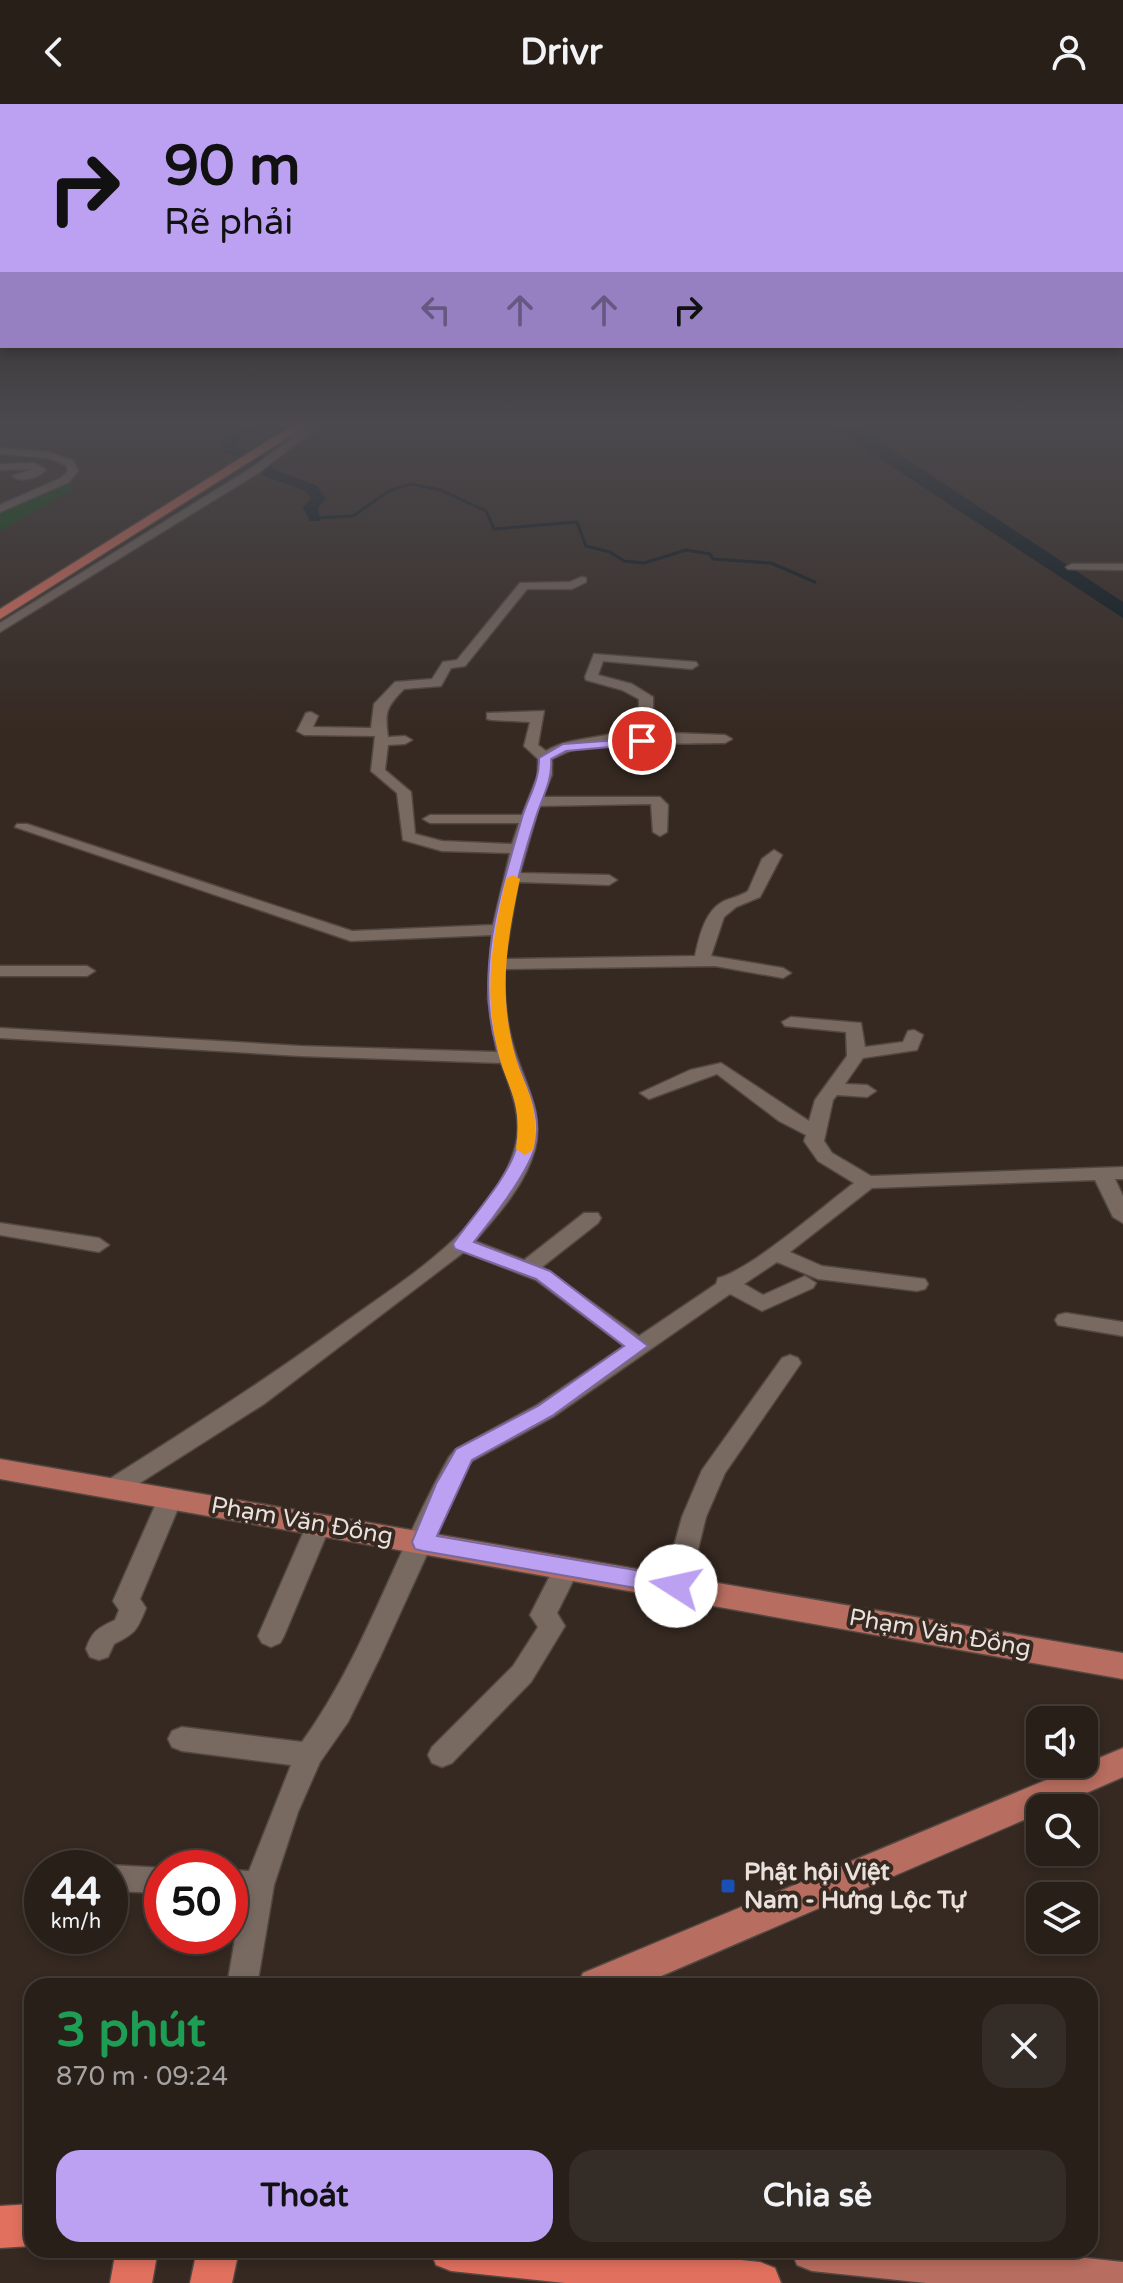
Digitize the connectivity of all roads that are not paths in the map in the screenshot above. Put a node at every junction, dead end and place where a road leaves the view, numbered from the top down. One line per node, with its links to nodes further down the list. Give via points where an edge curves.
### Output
1 (113, 528): 7 (highway)
2 (139, 528): 8 (highway)
3 (159, 528): 9 (street)
4 (1072, 567): 5 (street)
5 (1123, 567)
6 (582, 580): 13 (street, via 572,586 524,585 461,663 447,665 435,684 401,684 381,704)
7 (12, 590)
8 (0, 615)
9 (0, 628)
10 (692, 665): 16 (street, via 596,658 591,677 627,687 648,701 644,729)
11 (311, 716): 13 (street, via 304,731)
12 (492, 716): 17 (street, via 538,716 531,746)
13 (379, 736): 15 (street); 22 (street, via 378,771 404,792 408,837 442,846)
14 (725, 739): 16 (street)
15 (405, 740)
16 (612, 742): 17 (street, via 563,747)
17 (545, 758): 18 (street, via 546,772)
18 (530, 811): 19 (street); 21 (street, via 655,800 661,805); 22 (street)
19 (430, 819)
20 (22, 827): 26 (street, via 351,936)
21 (660, 832)
22 (521, 849): 24 (street)
23 (774, 855): 27 (street, via 753,894 718,915)
24 (514, 877): 25 (street); 26 (street)
25 (609, 880)
26 (501, 930): 28 (street)
27 (702, 961): 28 (street); 31 (street)
28 (497, 964): 36 (street, via 497,1001)
29 (0, 971): 30 (street)
30 (87, 971)
31 (783, 973)
32 (791, 1022): 35 (street, via 854,1025)
33 (0, 1033): 36 (street)
34 (914, 1035): 35 (street, via 911,1046)
35 (857, 1054): 38 (street)
36 (508, 1058): 46 (street, via 525,1100 525,1151)
37 (664, 1082): 40 (street, via 721,1068)
38 (833, 1089): 39 (street); 40 (street, via 820,1108)
39 (867, 1091)
40 (815, 1132): 42 (street, via 817,1149 825,1157)
41 (1113, 1174): 42 (street); 43 (street)
42 (867, 1182): 48 (street)
43 (1123, 1217)
44 (591, 1218): 49 (street)
45 (0, 1229): 47 (street)
46 (462, 1244): 49 (street); 58 (street, via 256,1398)
47 (99, 1245)
48 (775, 1253): 50 (street); 52 (street, via 818,1272)
49 (528, 1267): 55 (street)
50 (726, 1283): 51 (street, via 762,1304); 55 (street)
51 (805, 1283)
52 (917, 1284)
53 (1066, 1320): 54 (street)
54 (1123, 1329)
55 (638, 1346): 61 (street, via 545,1411 464,1455)
56 (790, 1363): 63 (street, via 714,1470 694,1517)
57 (0, 1469): 58 (main road, Phạm Văn Đồng)
58 (112, 1489): 59 (main road, Phạm Văn Đồng)
59 (170, 1499): 60 (main road, Phạm Văn Đồng); 65 (street, via 131,1585 126,1601 133,1608 125,1627 103,1637)
60 (319, 1524): 61 (main road, Phạm Văn Đồng); 64 (street)
61 (423, 1542): 62 (main road, Phạm Văn Đồng); 68 (street, via 338,1714)
62 (567, 1567): 63 (main road, Phạm Văn Đồng); 69 (street, via 543,1615 552,1626 522,1674)
63 (676, 1586): 66 (main road, Phạm Văn Đồng)
64 (271, 1636)
65 (99, 1649)
66 (1123, 1666)
67 (182, 1739): 68 (street)
68 (309, 1755): 71 (street)
69 (442, 1755)
70 (1123, 1762): 74 (main road)
71 (248, 1878)
72 (243, 1954): 73 (street)
73 (242, 1978)
74 (615, 1978)
75 (24, 2213): 76 (main road)
76 (0, 2218)
77 (24, 2226): 78 (highway)
78 (0, 2227)
79 (136, 2258): 83 (highway)
80 (216, 2258): 84 (highway)
81 (526, 2258): 85 (highway)
82 (887, 2258): 86 (main road)
83 (131, 2283)
84 (211, 2283)
85 (760, 2283)
86 (1123, 2283)

